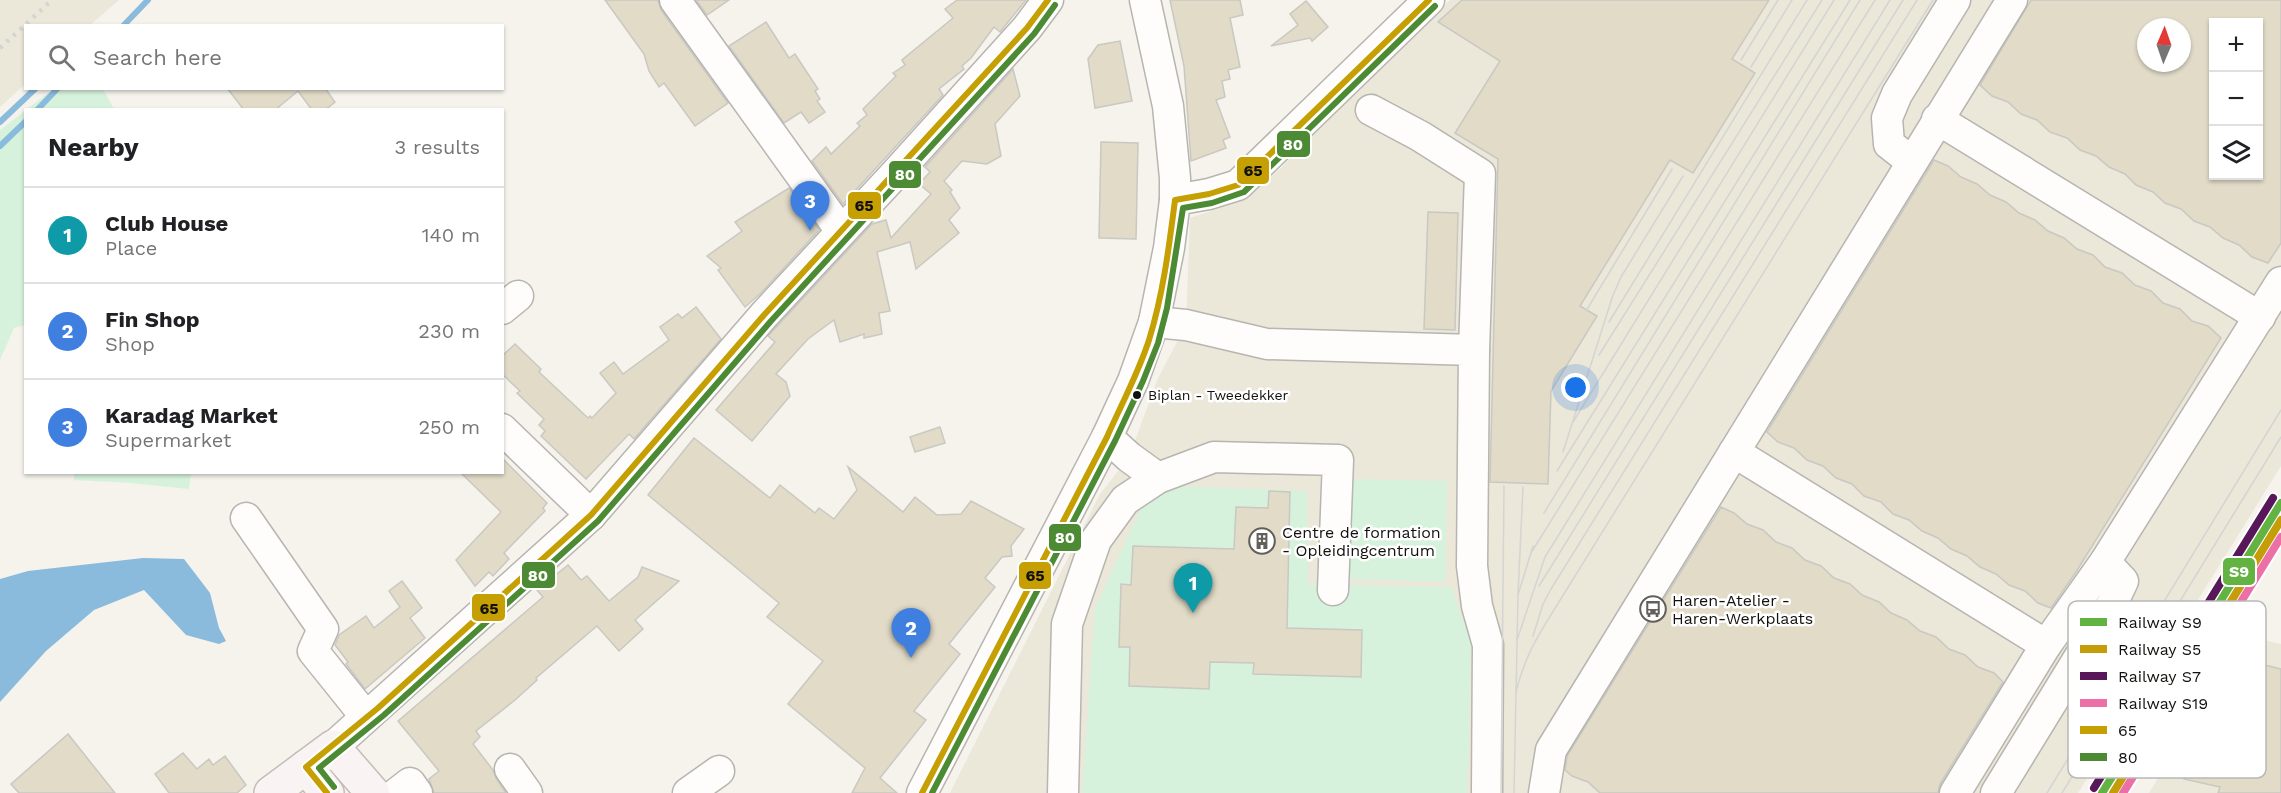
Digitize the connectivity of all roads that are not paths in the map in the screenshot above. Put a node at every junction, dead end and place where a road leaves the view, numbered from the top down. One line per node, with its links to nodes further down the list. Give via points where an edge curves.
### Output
1 (675, 0): 11 (street)
2 (1048, 0): 13 (street, via 1027,28)
3 (1145, 0): 12 (street, via 1168,106)
4 (1429, 0): 12 (street, via 1238,185)
5 (1955, 0): 10 (street, via 1897,94 1887,118 1889,144)
6 (2012, 0): 8 (street)
7 (1371, 110): 17 (street, via 1479,174)
8 (1937, 119): 10 (street); 15 (street)
9 (753, 140): 11 (street, via 774,173)
10 (1912, 162): 20 (street)
11 (791, 163): 13 (street)
12 (1175, 200): 16 (street)
13 (841, 231): 22 (street)
14 (2281, 282): 15 (street)
15 (2260, 317): 24 (street)
16 (1154, 322): 17 (street, via 1186,325 1267,344); 19 (street)
17 (1474, 350): 43 (street, via 1472,566 1477,606 1488,645)
18 (504, 431): 22 (street)
19 (1107, 437): 21 (street); 41 (street)
20 (1734, 452): 29 (street); 44 (street, via 1551,750)
21 (1158, 478): 25 (street, via 1214,457 1349,460); 42 (street, via 1125,500 1096,540 1067,624)
22 (591, 514): 31 (street)
23 (246, 518): 31 (street, via 323,629 313,651)
24 (2105, 562): 26 (street); 27 (street, via 2123,581)
25 (1333, 590)
26 (2077, 601)
27 (2113, 601)
28 (2068, 614): 29 (street)
29 (2046, 645): 45 (street)
30 (2068, 676): 46 (street)
31 (366, 717): 32 (street)
32 (333, 747): 33 (main road); 37 (main road)
33 (306, 767): 35 (main road); 36 (main road)
34 (719, 771): 40 (street)
35 (271, 793)
36 (327, 793)
37 (373, 793)
38 (397, 793): 39 (street, via 410,783)
39 (417, 793)
40 (688, 793)
41 (922, 793)
42 (1063, 793)
43 (1487, 793)
44 (1544, 793)
45 (1955, 793)
46 (1996, 793)

